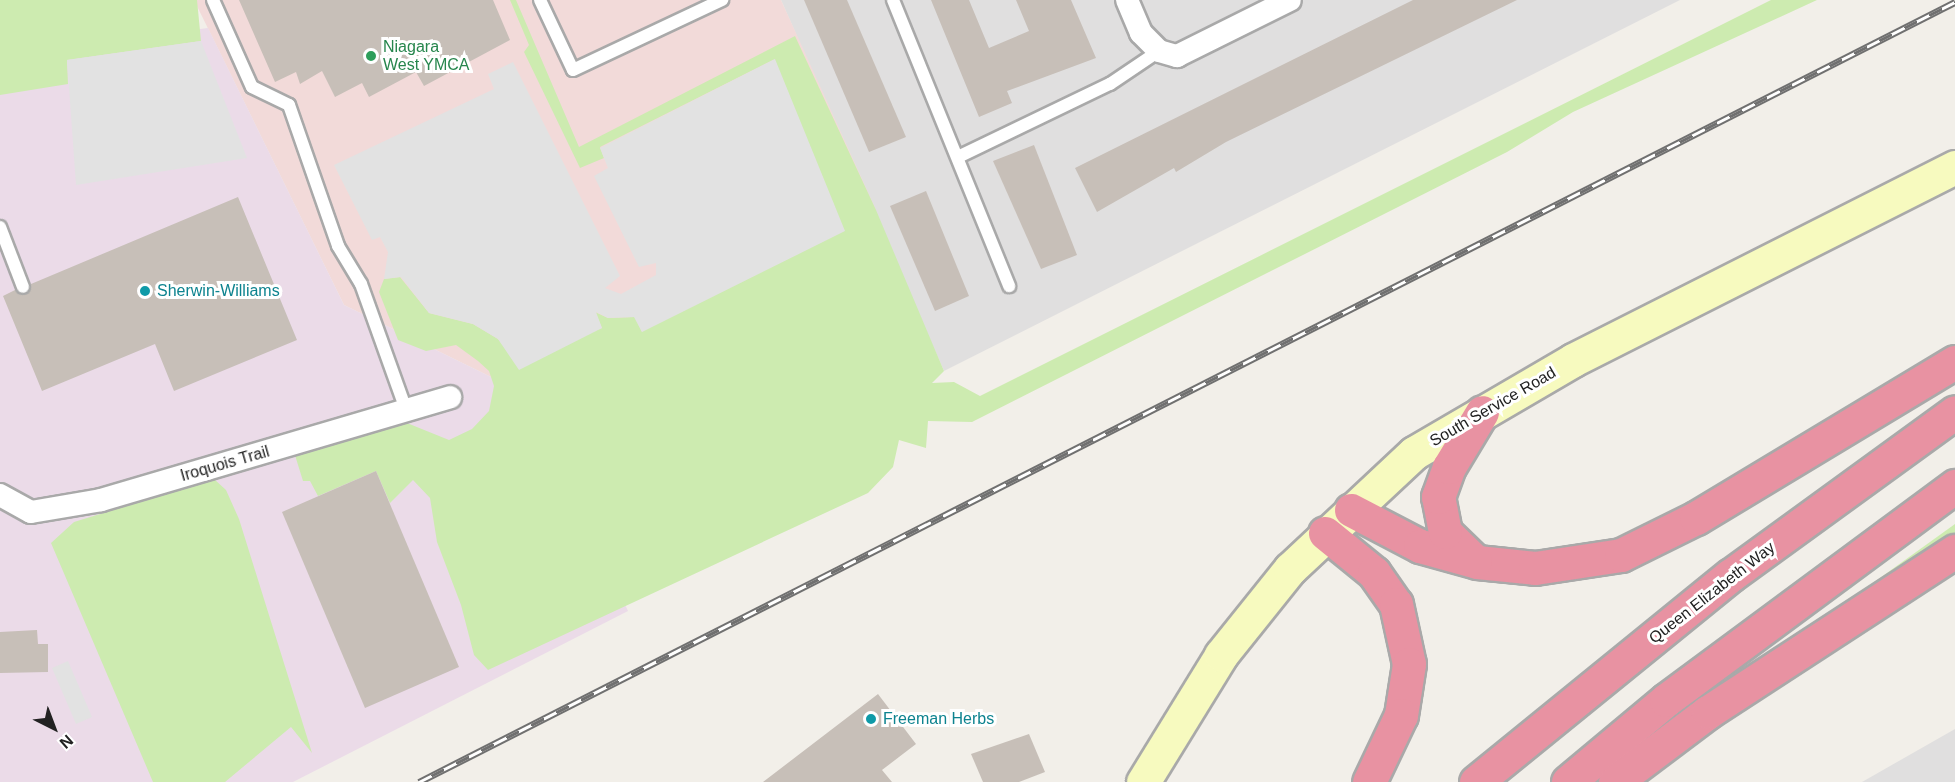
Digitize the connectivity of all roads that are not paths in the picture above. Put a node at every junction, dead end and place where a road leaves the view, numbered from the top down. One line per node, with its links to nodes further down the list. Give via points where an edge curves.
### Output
1 (213, 0): 15 (lane, via 252,87 289,105 338,246 361,284)
2 (540, 0): 3 (lane, via 573,70)
3 (722, 0)
4 (893, 0): 8 (lane)
5 (1127, 0): 7 (street, via 1141,33)
6 (1290, 0): 7 (street, via 1177,56)
7 (1159, 51): 8 (lane, via 1110,84)
8 (958, 157): 11 (lane)
9 (1955, 167): 16 (street, South Service Road, via 1573,360)
10 (0, 227): 12 (lane)
11 (1009, 286)
12 (23, 287)
13 (1955, 362): 23 (highway, via 1696,518 1621,555 1535,568)
14 (450, 397): 15 (street, Iroquois Trail)
15 (406, 410): 19 (street, Iroquois Trail, via 101,500 31,512)
16 (1482, 412): 20 (street, South Service Road, via 1413,453); 23 (highway, via 1449,467 1437,508 1444,532)
17 (1955, 412): 26 (highway, Queen Elizabeth Way, via 1731,575)
18 (1955, 486): 27 (highway, via 1666,700)
19 (0, 495)
20 (1351, 510): 21 (street, South Service Road); 23 (highway, via 1420,546)
21 (1325, 533): 24 (street, South Service Road, via 1290,569 1221,655); 25 (highway, via 1374,573 1396,604 1409,664 1401,715)
22 (1955, 551): 28 (highway, via 1708,712)
23 (1477, 562)
24 (1143, 782)
25 (1369, 782)
26 (1476, 782)
27 (1568, 782)
28 (1616, 782)

